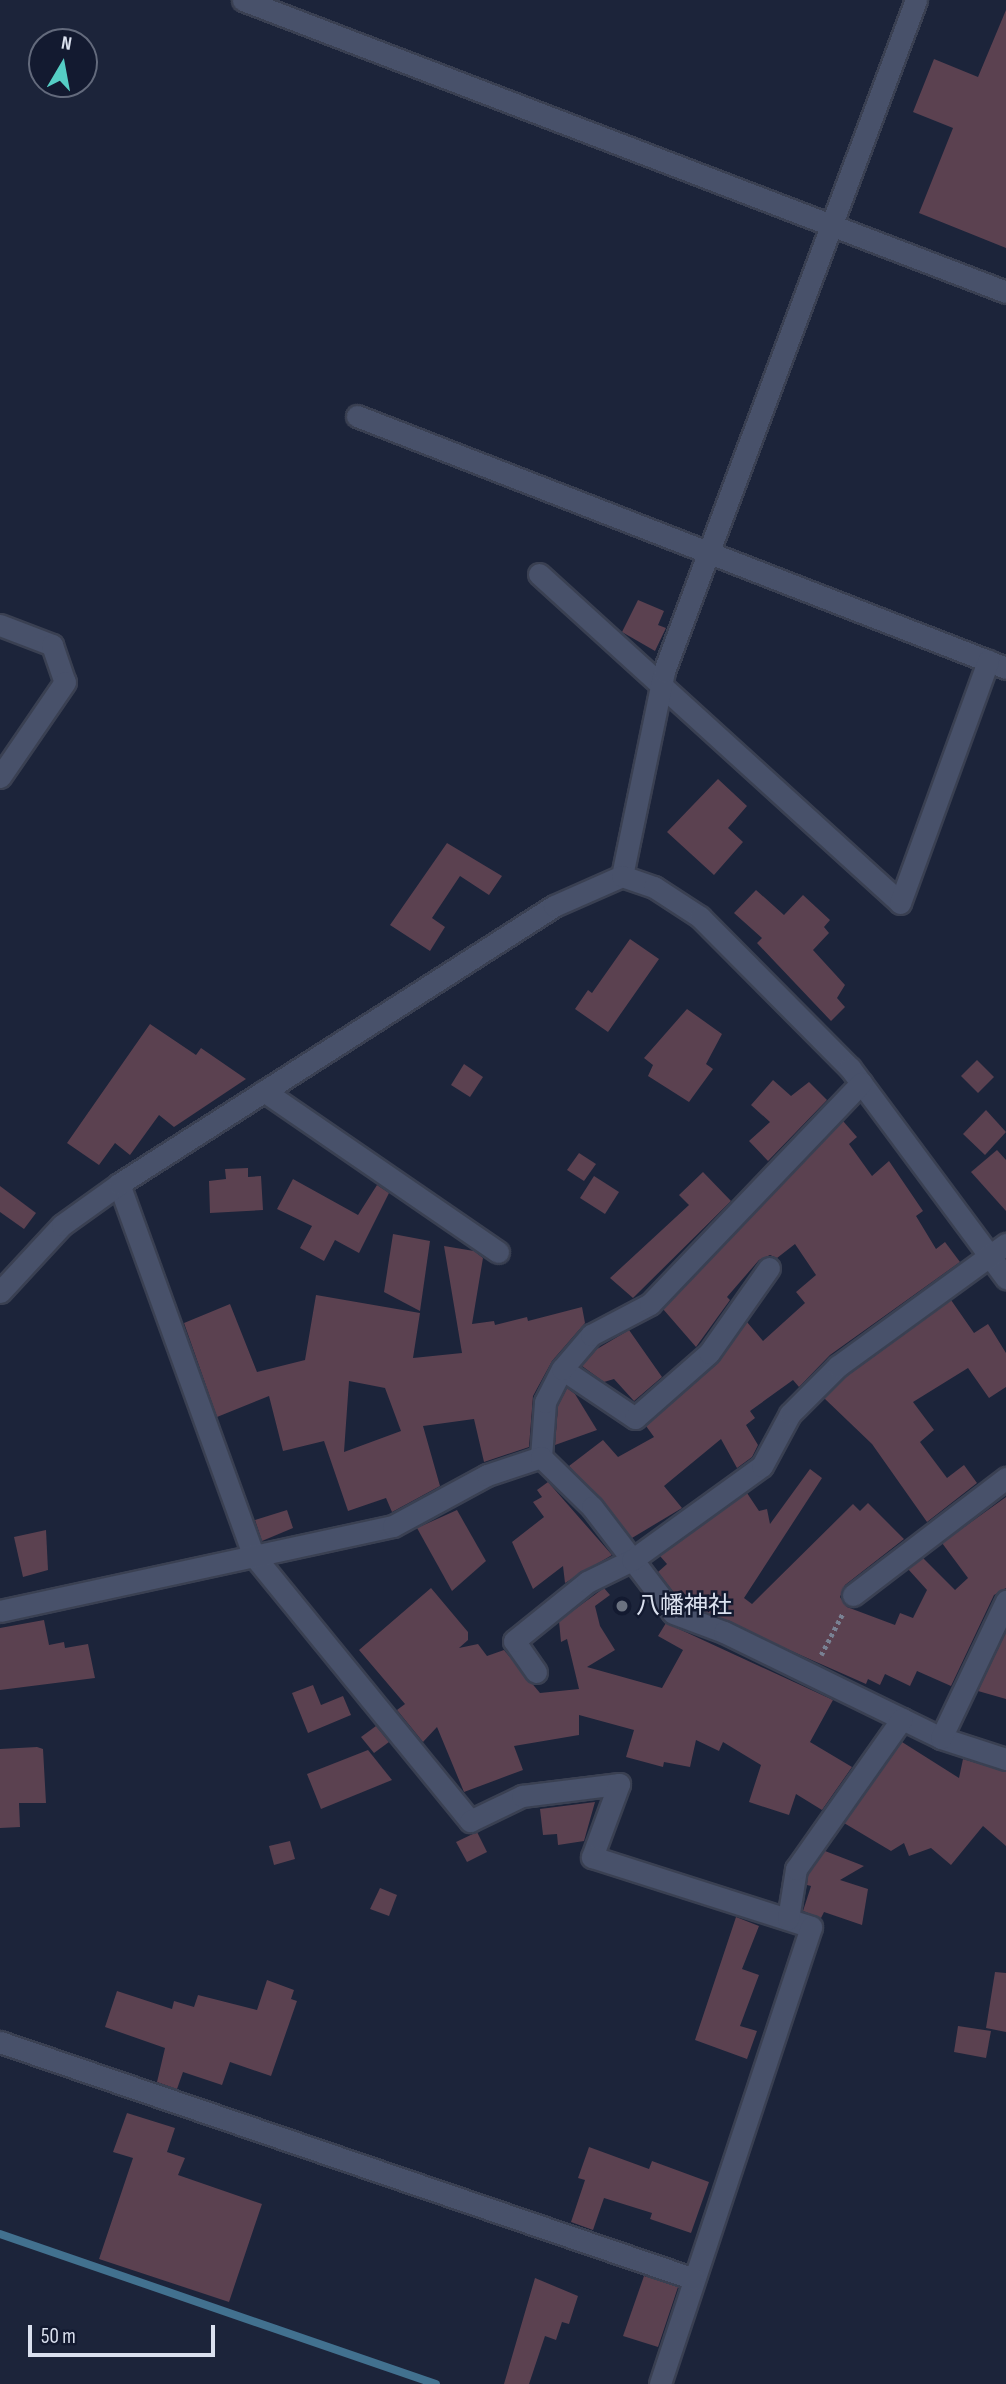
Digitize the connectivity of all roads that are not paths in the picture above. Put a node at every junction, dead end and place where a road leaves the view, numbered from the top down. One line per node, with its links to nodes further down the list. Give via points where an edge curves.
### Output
1 (243, 0): 3 (street)
2 (916, 0): 3 (street, via 866,125)
3 (834, 226): 4 (street); 6 (street)
4 (1006, 292)
5 (356, 416): 6 (street)
6 (708, 553): 9 (street); 10 (street)
7 (539, 574): 10 (street)
8 (0, 625): 11 (street, via 52,645 65,682)
9 (997, 665): 10 (street, via 900,903)
10 (660, 684): 12 (street)
11 (0, 777)
12 (622, 876): 13 (street, via 654,887 700,917); 14 (street, via 554,906)
13 (861, 1083): 16 (street); 21 (street, via 650,1304 591,1335)
14 (264, 1091): 15 (street); 17 (street)
15 (119, 1184): 20 (street, via 62,1225); 24 (street)
16 (999, 1251): 19 (street); 25 (street, via 838,1366 790,1414 762,1466)
17 (498, 1252)
18 (769, 1268): 21 (street, via 709,1353 635,1418)
19 (1006, 1278)
20 (0, 1292)
21 (562, 1369): 22 (street, via 545,1402)
22 (541, 1457): 24 (street, via 487,1475 393,1526); 25 (street, via 592,1507)
23 (1006, 1478): 26 (street)
24 (254, 1556): 28 (street); 33 (street, via 470,1821 522,1796 619,1784 592,1857)
25 (632, 1560): 29 (street, via 587,1582 513,1641); 30 (street, via 673,1613 724,1632)
26 (853, 1595)
27 (1006, 1601): 31 (street)
28 (0, 1611)
29 (536, 1672)
30 (902, 1719): 31 (street); 33 (street, via 796,1869)
31 (942, 1738): 32 (street)
32 (1006, 1759)
33 (788, 1919): 35 (street, via 811,1927)
34 (0, 2042): 35 (street)
35 (695, 2279): 36 (street)
36 (660, 2384)

